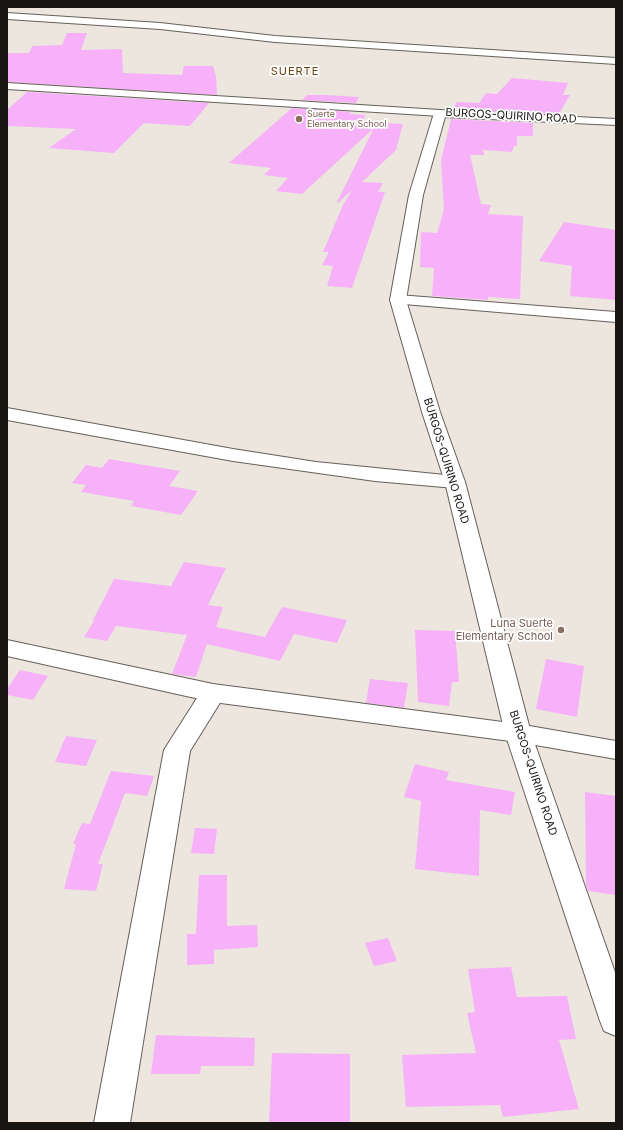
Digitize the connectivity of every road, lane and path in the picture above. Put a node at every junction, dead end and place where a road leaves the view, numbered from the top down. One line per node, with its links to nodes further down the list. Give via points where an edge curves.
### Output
1 (7, 16): 2 (street, via 160,26 275,39)
2 (616, 62)
3 (7, 86): 4 (street)
4 (440, 113): 5 (street, BURGOS-QUIRINO ROAD); 6 (street, BURGOS-QUIRINO ROAD, via 416,195)
5 (616, 122)
6 (398, 300): 7 (street); 9 (street, BURGOS-QUIRINO ROAD)
7 (616, 317)
8 (7, 414): 9 (street, via 316,468)
9 (455, 482): 12 (street, BURGOS-QUIRINO ROAD)
10 (7, 648): 11 (street)
11 (213, 693): 12 (street); 15 (street, via 176,750)
12 (518, 733): 13 (street); 14 (street, BURGOS-QUIRINO ROAD)
13 (616, 750)
14 (616, 1020)
15 (112, 1123)

